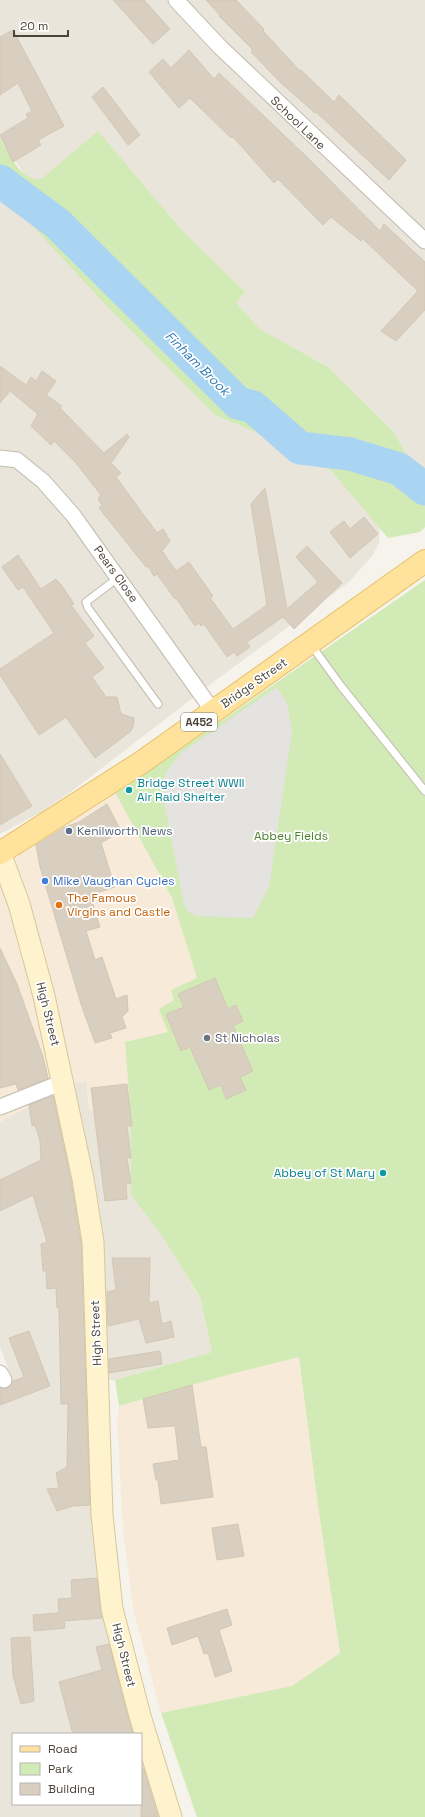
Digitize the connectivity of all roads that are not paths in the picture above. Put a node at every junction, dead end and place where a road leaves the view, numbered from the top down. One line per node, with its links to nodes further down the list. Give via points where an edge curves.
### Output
1 (176, 0): 2 (street, School Lane, via 231,58)
2 (425, 241)
3 (0, 458): 5 (street, Pears Close, via 17,460 44,481)
4 (425, 561): 8 (main road, Bridge Street / A452)
5 (119, 577): 7 (lane, via 86,602); 8 (street, Pears Close)
6 (317, 653): 9 (lane)
7 (158, 704)
8 (213, 711): 10 (main road, Bridge Street / A452, via 142,762)
9 (425, 791)
10 (0, 852): 11 (street, High Street, via 19,904 46,1004)
11 (63, 1082): 12 (street); 13 (street, High Street, via 93,1242 102,1515 112,1609 140,1716)
12 (0, 1107)
13 (171, 1817)

